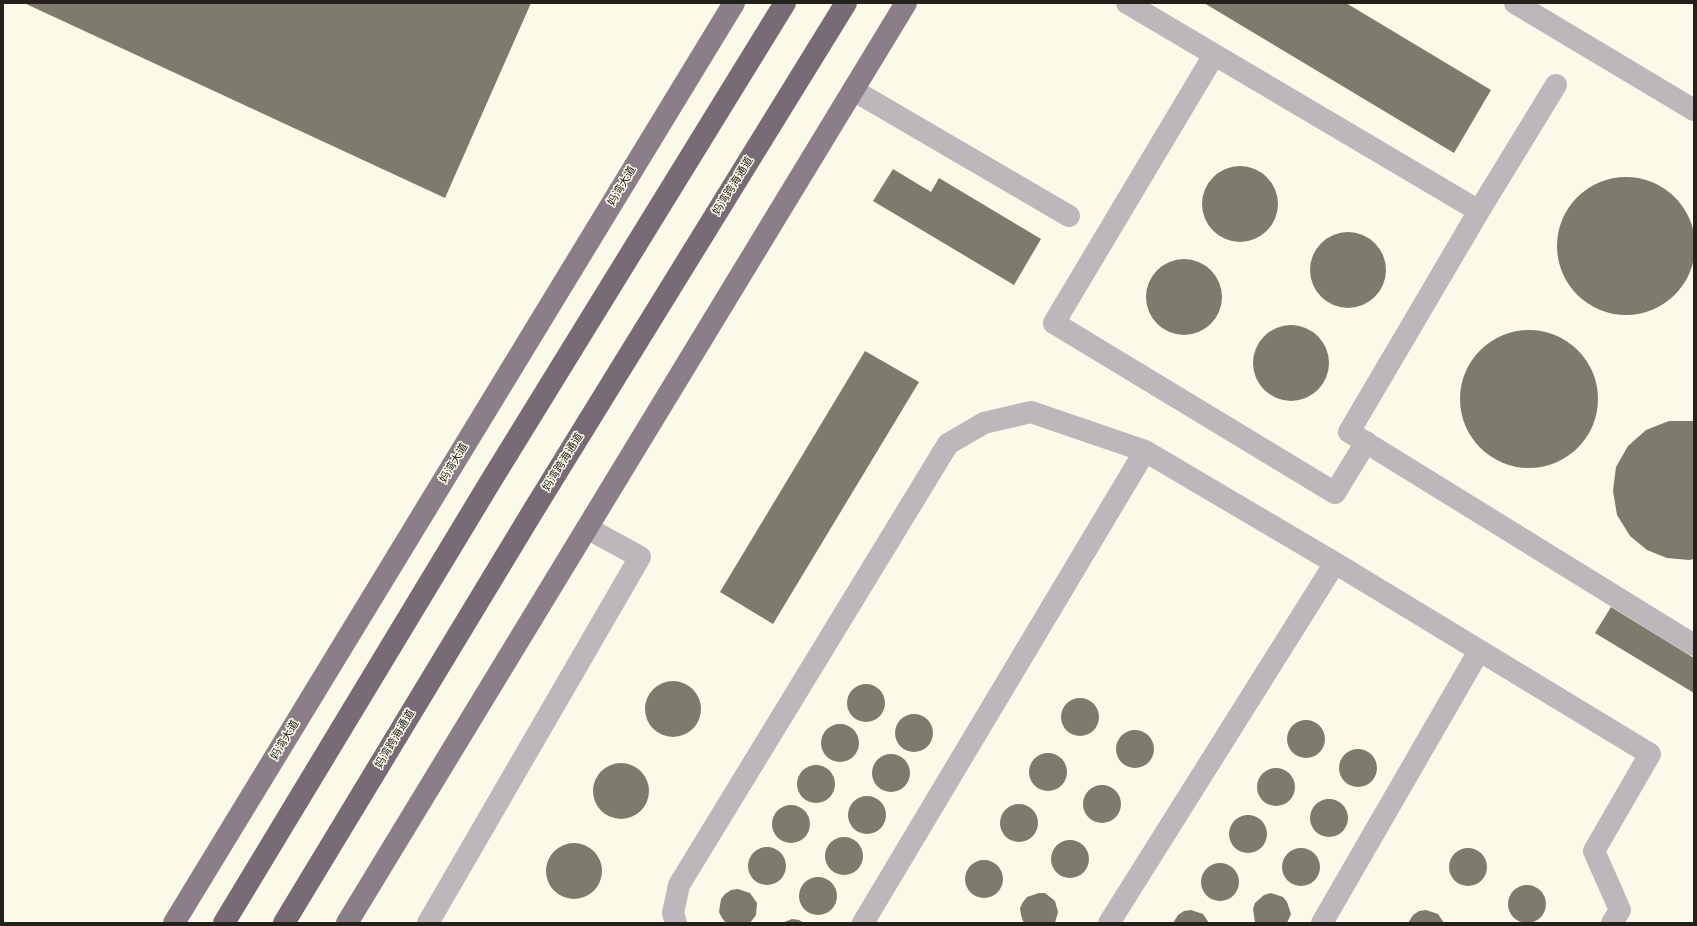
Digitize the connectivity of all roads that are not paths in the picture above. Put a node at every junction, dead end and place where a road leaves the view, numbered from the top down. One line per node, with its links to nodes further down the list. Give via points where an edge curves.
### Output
1 (734, 3): 19 (main road, 妈湾大道)
2 (785, 3): 20 (highway, via 488,484)
3 (846, 3): 21 (highway, 妈湾跨海通道, via 533,511)
4 (906, 3): 9 (main road)
5 (1127, 3): 7 (lane)
6 (1515, 3): 10 (lane)
7 (1214, 55): 11 (lane); 13 (lane, via 1054,323 1335,493)
8 (1556, 85): 11 (lane)
9 (853, 90): 12 (lane); 15 (main road)
10 (1694, 110)
11 (1479, 211): 13 (lane, via 1349,432)
12 (1069, 216)
13 (1366, 442): 17 (lane)
14 (1145, 451): 16 (lane); 24 (lane, via 1031,412 984,423 948,444 679,885 672,913); 25 (lane)
15 (587, 528): 22 (main road); 23 (lane, via 640,558)
16 (1335, 564): 18 (lane); 26 (lane)
17 (1694, 645)
18 (1479, 651): 27 (lane); 28 (lane, via 1650,754 1594,851 1620,910)
19 (174, 923)
20 (224, 923)
21 (284, 923)
22 (346, 923)
23 (428, 923)
24 (676, 923)
25 (863, 923)
26 (1109, 923)
27 (1322, 923)
28 (1612, 923)

